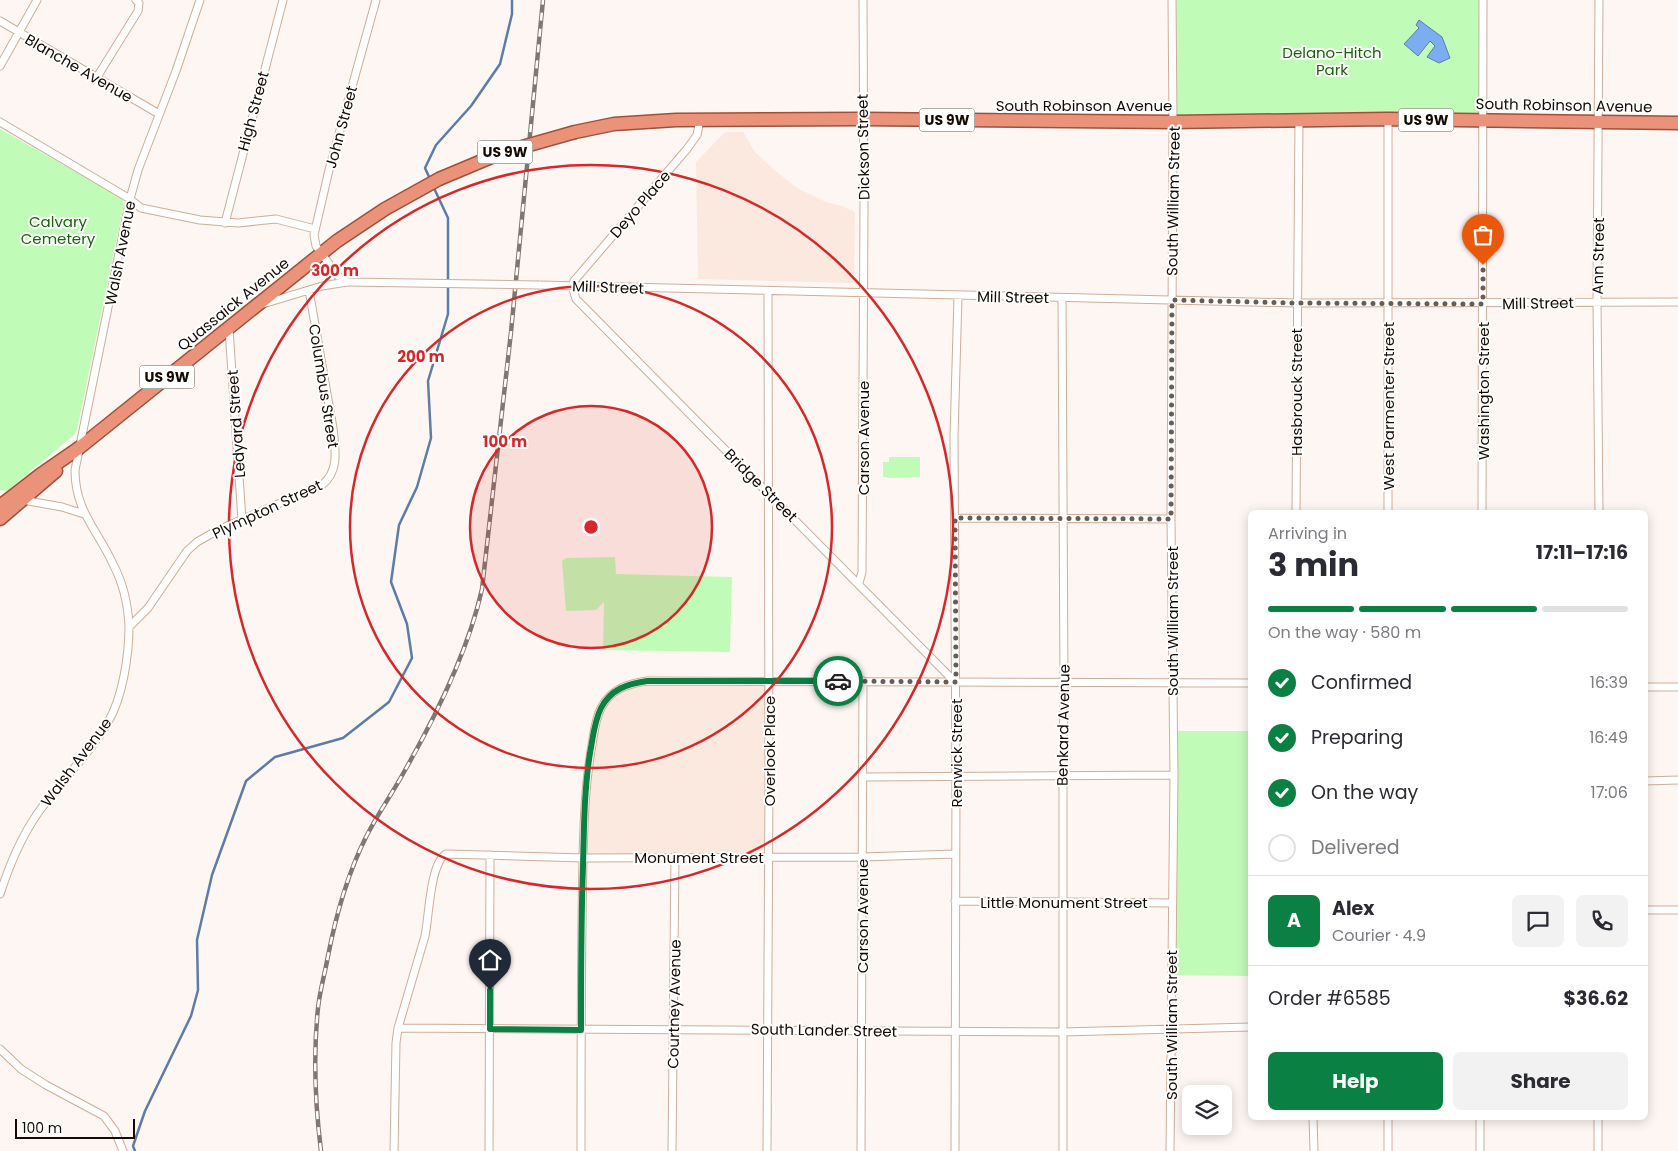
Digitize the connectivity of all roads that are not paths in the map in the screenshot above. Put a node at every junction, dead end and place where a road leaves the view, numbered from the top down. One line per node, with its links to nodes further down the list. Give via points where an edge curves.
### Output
1 (37, 0): 11 (street)
2 (136, 0): 13 (street, via 138,11)
3 (200, 0): 14 (street, Walsh Avenue)
4 (283, 0): 26 (street, High Street)
5 (376, 0): 27 (street, John Street)
6 (863, 0): 15 (street, Dickson Street)
7 (1172, 0): 22 (street, South William Street)
8 (1483, 0): 18 (street, Washington Street)
9 (1599, 0): 20 (street, Ann Street)
10 (0, 22): 11 (street, Blanche Avenue)
11 (19, 32): 12 (street); 13 (street, Blanche Avenue)
12 (0, 66)
13 (97, 77): 14 (street, Blanche Avenue)
14 (159, 114): 25 (street, Walsh Avenue)
15 (863, 119): 17 (highway, South Robinson Avenue / US 9W); 22 (highway, South Robinson Avenue / US 9W); 33 (street, Dickson Street)
16 (1388, 119): 18 (highway, South Robinson Avenue / US 9W); 19 (highway, South Robinson Avenue / US 9W); 40 (street, West Parmenter Street)
17 (700, 120): 24 (highway, South Robinson Avenue / US 9W, bridge, via 634,122 575,132 501,153); 30 (street, Deyo Place, via 697,135 688,149)
18 (1482, 120): 20 (highway, South Robinson Avenue / US 9W); 41 (street, Washington Street)
19 (1299, 121): 22 (highway, South Robinson Avenue / US 9W); 39 (street, Hasbrouck Street)
20 (1599, 121): 23 (highway, South Robinson Avenue / US 9W); 37 (street, Ann Street)
21 (0, 122): 25 (street)
22 (1174, 122): 36 (street, South William Street)
23 (1678, 122)
24 (439, 179): 28 (highway, Quassaick Avenue / US 9W, via 402,198)
25 (130, 199): 26 (street, via 141,208); 44 (street, Walsh Avenue)
26 (224, 223): 27 (street, via 276,218)
27 (315, 228): 28 (street, John Street, via 314,241)
28 (321, 254): 29 (street, via 338,276); 42 (highway, Quassaick Avenue / US 9W)
29 (348, 282): 30 (street, Mill Street, bridge); 31 (street)
30 (572, 286): 32 (street, Mill Street); 46 (street, Bridge Street, via 576,299)
31 (309, 290): 42 (street); 45 (street, Columbus Street, via 334,435 335,463)
32 (768, 291): 33 (street, Mill Street); 46 (street, Overlook Place)
33 (864, 293): 34 (street, Mill Street); 59 (street, Carson Avenue, via 862,572)
34 (958, 296): 35 (street, Mill Street); 54 (street, Renwick Street)
35 (1062, 298): 36 (street, Mill Street); 55 (street, Benkard Avenue)
36 (1172, 300): 39 (street, Mill Street); 57 (street, South William Street)
37 (1597, 302): 38 (street, Mill Street); 41 (street, Mill Street); 52 (street, Ann Street)
38 (1678, 302)
39 (1297, 303): 40 (street, Mill Street); 49 (street, Hasbrouck Street)
40 (1388, 303): 41 (street, Mill Street); 50 (street, West Parmenter Street)
41 (1483, 304): 51 (street, Washington Street)
42 (255, 306): 43 (highway, Quassaick Avenue / US 9W)
43 (229, 329): 44 (highway, Quassaick Avenue / US 9W); 58 (street, Ledyard Street)
44 (79, 448): 47 (highway, Quassaick Avenue / US 9W); 48 (highway, Quassaick Avenue / US 9W); 53 (street, Walsh Avenue, via 75,481)
45 (328, 480): 58 (street, Plympton Street)
46 (768, 492): 59 (street, Bridge Street); 61 (street, Overlook Place)
47 (23, 500): 53 (street); 56 (highway, US 9W)
48 (5, 502)
49 (1296, 510)
50 (1388, 510)
51 (1482, 510)
52 (1599, 510)
53 (84, 514): 60 (street, Walsh Avenue, via 120,578)
54 (955, 518): 55 (street); 63 (street, Renwick Street)
55 (1063, 518): 57 (street); 64 (street, Benkard Avenue)
56 (0, 519)
57 (1171, 519): 65 (street, South William Street)
58 (242, 520): 60 (street, Plympton Street, via 218,530 187,551 148,608)
59 (859, 583): 63 (street, Bridge Street)
60 (129, 627): 81 (street, Walsh Avenue, via 120,694 108,721 42,807 13,857)
61 (769, 681): 62 (street); 78 (street, Overlook Place); 80 (street, via 647,681 629,683 609,697 596,722 586,781)
62 (863, 681): 63 (street); 71 (street, Carson Avenue)
63 (956, 682): 64 (street); 72 (street, Renwick Street)
64 (1064, 682): 65 (street); 70 (street, Benkard Avenue)
65 (1172, 683): 66 (street); 69 (street, South William Street)
66 (1248, 683)
67 (1648, 687): 68 (street)
68 (1678, 687)
69 (1174, 775): 70 (street); 84 (street, South William Street)
70 (1063, 776): 72 (street); 83 (street, Benkard Avenue)
71 (864, 777): 72 (street); 79 (street, Carson Avenue)
72 (956, 777): 75 (street, Renwick Street)
73 (1648, 780): 74 (street)
74 (1678, 780)
75 (955, 854): 79 (street, Monument Street); 82 (street, Renwick Street)
76 (490, 855): 80 (street, Monument Street); 88 (street, Monument Street, via 446,854 439,860 434,871 428,922); 89 (street)
77 (675, 857): 78 (street, Monument Street); 80 (street, Monument Street); 90 (street, Courtney Avenue)
78 (768, 857): 79 (street, Monument Street); 92 (street, Overlook Place)
79 (862, 857): 94 (street, Carson Avenue)
80 (583, 858): 91 (street)
81 (0, 894)
82 (955, 901): 83 (street, Little Monument Street); 95 (street, Renwick Street)
83 (1063, 901): 84 (street, Little Monument Street); 96 (street, Benkard Avenue)
84 (1172, 903): 93 (street, South William Street)
85 (1648, 910): 86 (street)
86 (1678, 910)
87 (1248, 1027): 93 (street, South Lander Street)
88 (398, 1028): 89 (street, South Lander Street); 103 (street)
89 (490, 1029): 91 (street, South Lander Street); 104 (street)
90 (673, 1029): 91 (street, South Lander Street); 92 (street, South Lander Street); 106 (street, Courtney Avenue)
91 (581, 1030): 105 (street)
92 (766, 1030): 94 (street, South Lander Street); 107 (street, Overlook Place)
93 (1171, 1030): 96 (street, South Lander Street); 111 (street, South William Street)
94 (861, 1031): 95 (street, South Lander Street); 108 (street, Carson Avenue)
95 (955, 1032): 96 (street, South Lander Street); 109 (street, Renwick Street)
96 (1062, 1032): 110 (street, Benkard Avenue)
97 (0, 1049): 102 (street, via 46,1085 104,1116 115,1131)
98 (1313, 1120): 112 (street)
99 (1388, 1120): 113 (street)
100 (1480, 1120): 114 (street)
101 (1598, 1120): 115 (street)
102 (123, 1151)
103 (394, 1151)
104 (489, 1151)
105 (581, 1151)
106 (672, 1151)
107 (767, 1151)
108 (861, 1151)
109 (955, 1151)
110 (1063, 1151)
111 (1170, 1151)
112 (1314, 1151)
113 (1388, 1151)
114 (1480, 1151)
115 (1598, 1151)

